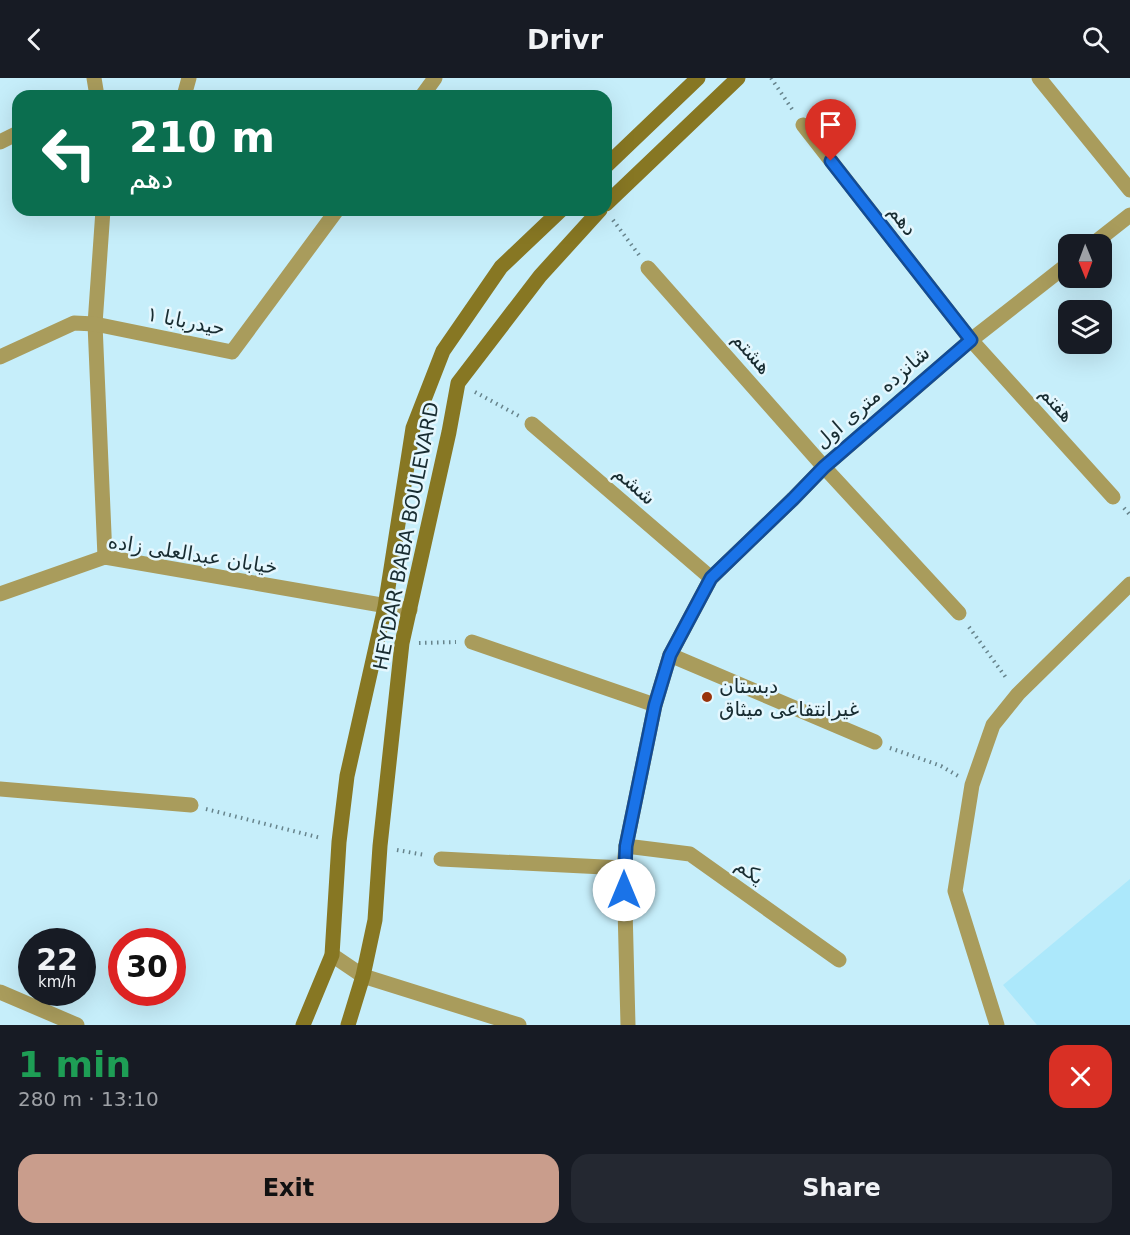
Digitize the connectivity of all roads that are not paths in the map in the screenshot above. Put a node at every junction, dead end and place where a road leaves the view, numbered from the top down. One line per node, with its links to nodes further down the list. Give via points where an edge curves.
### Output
1 (698, 78): 5 (street)
2 (738, 78): 7 (street)
3 (1039, 78): 6 (street)
4 (803, 125): 17 (street, دهم)
5 (612, 160)
6 (1130, 190)
7 (612, 198)
8 (1130, 215): 13 (street)
9 (103, 216): 16 (street)
10 (333, 216): 16 (street, حیدربابا ۱, via 232,352)
11 (555, 216): 26 (street, HEYDAR BABA BOULEVARD, via 501,267 443,351 413,428)
12 (606, 216): 27 (street, HEYDAR BABA BOULEVARD, via 540,276 458,383)
13 (1106, 234)
14 (648, 268): 20 (street, هشتم)
15 (1058, 272): 17 (street, شانزده متری اول)
16 (95, 324): 18 (street, حیدربابا ۱, via 74,323); 22 (street)
17 (971, 340): 20 (street, شانزده متری اول); 21 (street, هفتم)
18 (0, 357)
19 (532, 424): 23 (street, ششم)
20 (824, 467): 23 (street, شانزده متری اول); 28 (street, هشتم)
21 (1113, 497)
22 (105, 557): 25 (street, خیابان عبدالعلی زاده); 26 (street, خیابان عبدالعلی زاده)
23 (711, 578): 30 (street, شانزده متری اول)
24 (1130, 584): 47 (street, via 1018,694 993,725 972,785 955,891)
25 (0, 594)
26 (385, 607): 27 (street, خیابان عبدالعلی زاده); 38 (street, HEYDAR BABA BOULEVARD, via 347,776)
27 (410, 610): 40 (street, HEYDAR BABA BOULEVARD, via 402,643 375,920)
28 (959, 613)
29 (472, 642): 31 (street)
30 (670, 655): 31 (street, شانزده متری اول); 32 (street)
31 (655, 705): 35 (street, شانزده متری اول)
32 (875, 742)
33 (0, 789): 34 (street)
34 (191, 805)
35 (626, 846): 37 (street, شانزده متری اول); 39 (street, یکم, via 690,854)
36 (441, 859): 37 (street)
37 (624, 868): 46 (street, شانزده متری اول)
38 (332, 955): 40 (street); 43 (street, HEYDAR BABA BOULEVARD)
39 (839, 960)
40 (363, 976): 44 (street, HEYDAR BABA BOULEVARD); 45 (street)
41 (0, 992): 42 (street)
42 (77, 1025)
43 (303, 1025)
44 (348, 1025)
45 (519, 1025)
46 (628, 1025)
47 (997, 1025)

